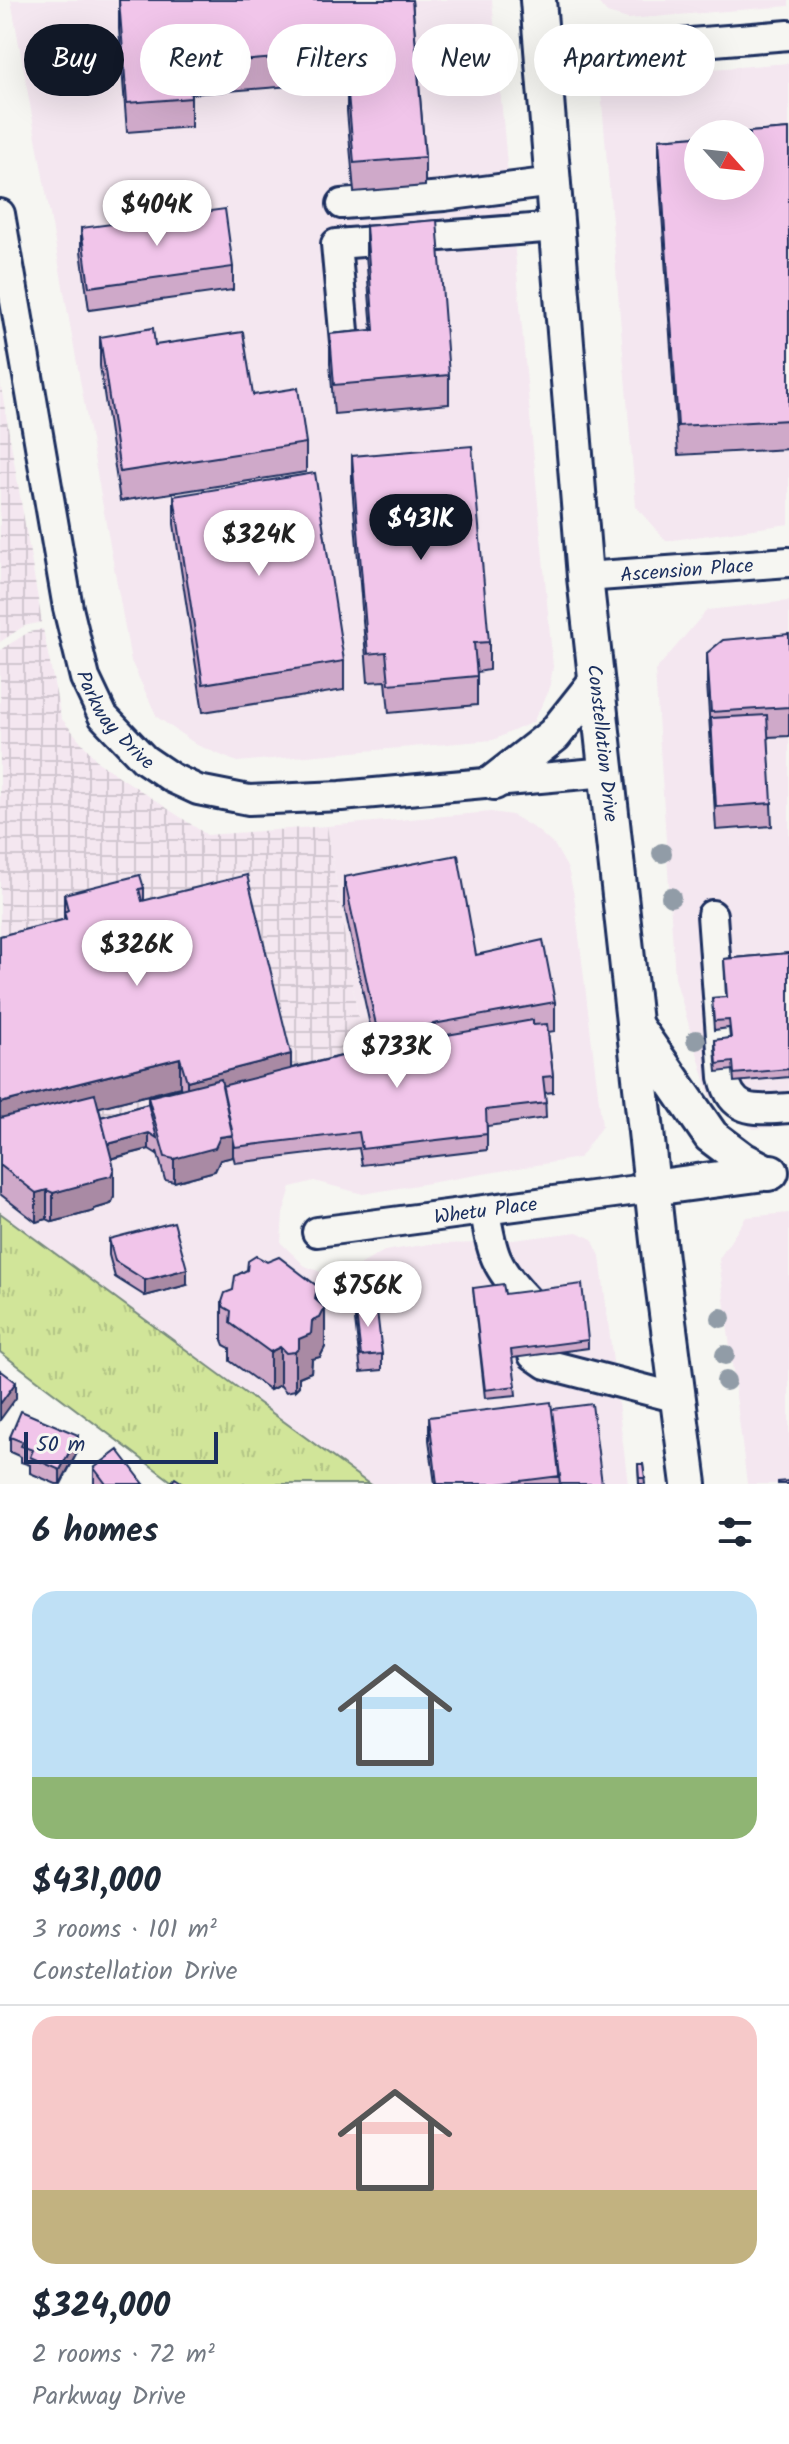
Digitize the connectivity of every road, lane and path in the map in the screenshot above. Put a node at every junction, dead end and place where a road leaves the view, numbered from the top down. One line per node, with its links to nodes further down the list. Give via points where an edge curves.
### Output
1 (538, 0): 2 (main road, Constellation Drive)
2 (540, 24)
3 (789, 35): 4 (street)
4 (715, 41)
5 (546, 96): 6 (main road, Constellation Drive)
6 (553, 182): 7 (street); 9 (main road, Constellation Drive)
7 (342, 204)
8 (0, 214): 15 (street, Parkway Drive, via 71,622 85,678 103,716 122,738 172,778 198,790 249,800)
9 (557, 227): 10 (street, via 336,244); 12 (main road, Constellation Drive)
10 (345, 342)
11 (789, 562): 12 (street, Ascension Place)
12 (585, 577): 13 (main road, Constellation Drive)
13 (596, 682): 14 (main road, Constellation Drive); 15 (main road, via 554,735)
14 (607, 772): 15 (street, Parkway Drive); 17 (main road, Constellation Drive)
15 (494, 782)
16 (712, 915): 18 (street)
17 (635, 1026): 21 (main road, via 711,1136 743,1160); 22 (main road, Constellation Drive)
18 (725, 1081): 19 (street, via 743,1093); 20 (street, via 739,1105)
19 (789, 1090)
20 (789, 1108)
21 (778, 1172): 22 (main road)
22 (652, 1188): 23 (street, Whetu Place); 27 (main road, Constellation Drive)
23 (485, 1211): 24 (street, Whetu Place); 25 (street, via 493,1256)
24 (317, 1232)
25 (526, 1299)
26 (533, 1355): 27 (street, via 546,1364)
27 (678, 1398): 28 (main road, Constellation Drive)
28 (689, 1484)

